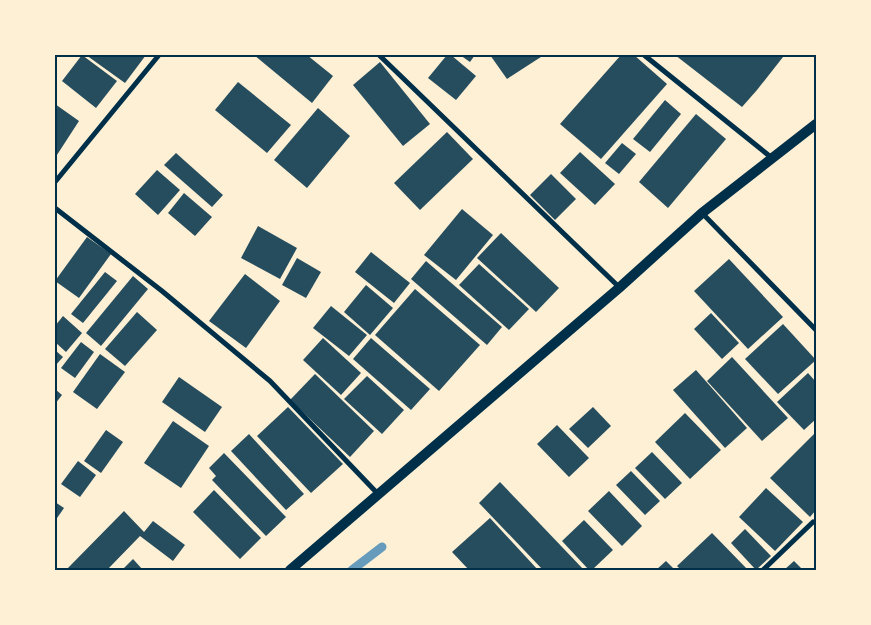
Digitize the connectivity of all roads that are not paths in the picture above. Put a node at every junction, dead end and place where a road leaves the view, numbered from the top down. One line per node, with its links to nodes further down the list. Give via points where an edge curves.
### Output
1 (159, 55): 6 (street)
2 (379, 55): 9 (street)
3 (644, 55): 5 (street)
4 (816, 124): 5 (main road)
5 (772, 158): 8 (main road)
6 (55, 182)
7 (55, 208): 11 (street, via 162,291 270,382)
8 (702, 213): 9 (main road); 10 (street)
9 (619, 288): 11 (main road)
10 (816, 330)
11 (378, 494): 13 (main road)
12 (813, 522): 14 (street)
13 (290, 570)
14 (763, 570)

